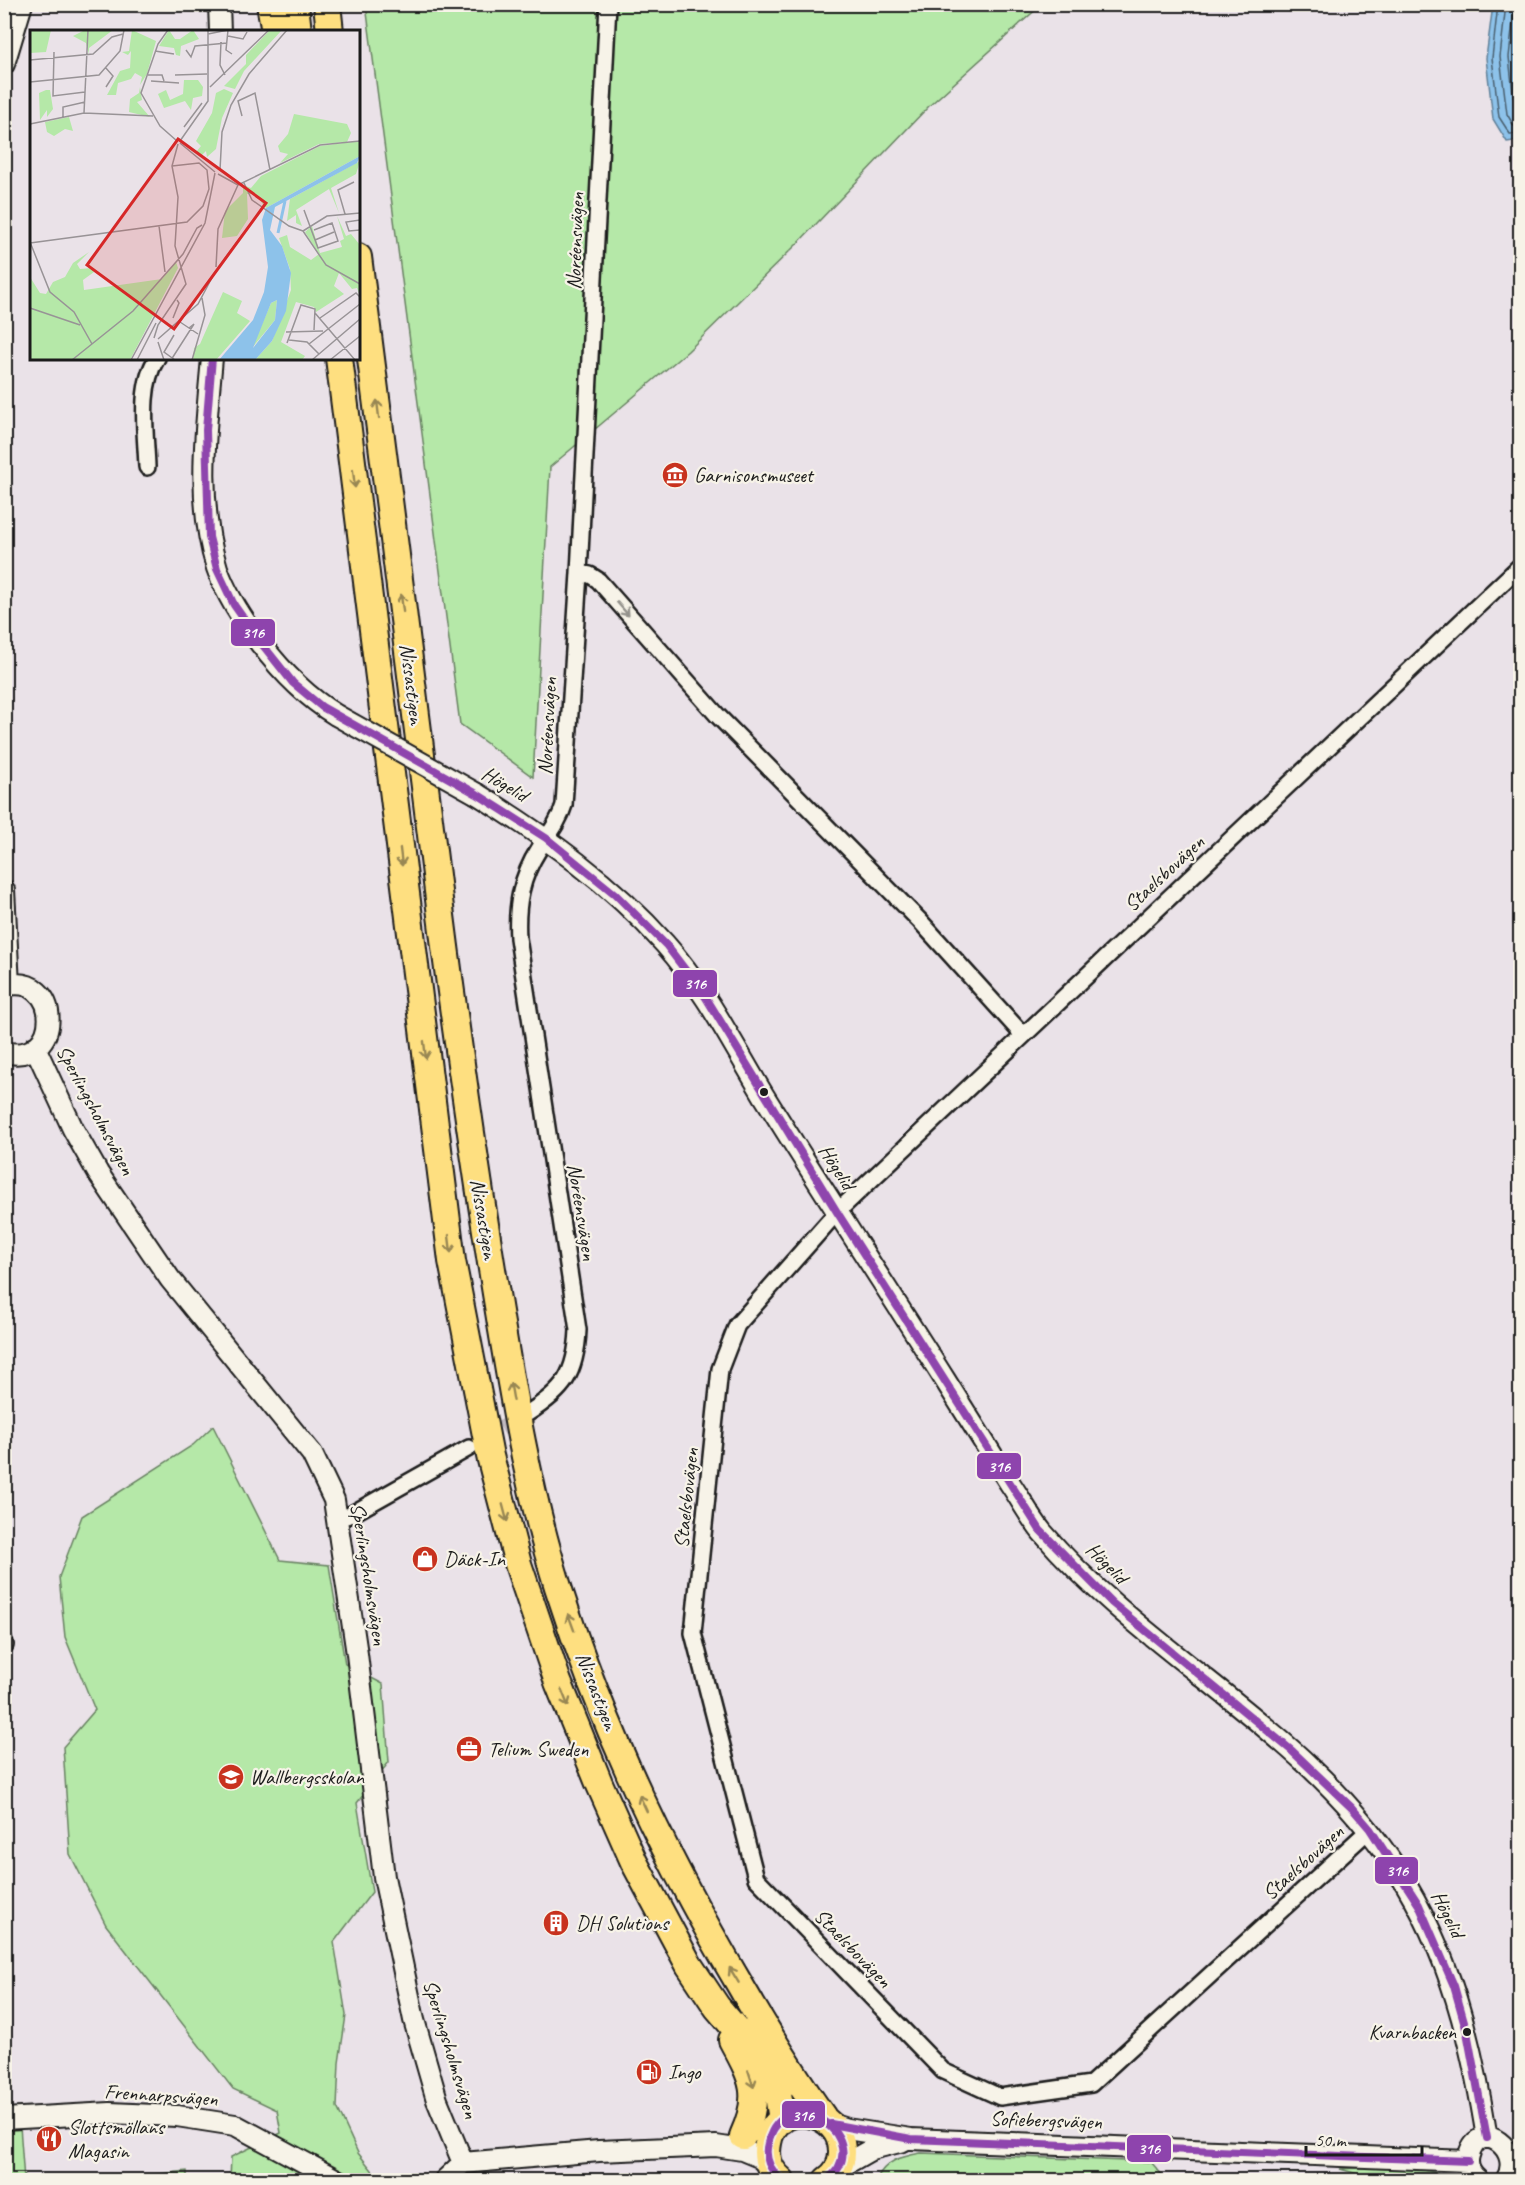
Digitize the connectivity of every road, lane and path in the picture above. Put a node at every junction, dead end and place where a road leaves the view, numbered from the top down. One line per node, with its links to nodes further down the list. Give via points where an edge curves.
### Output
1 (22, 4): 11 (street)
2 (219, 4): 7 (street)
3 (270, 4): 8 (highway)
4 (295, 4): 9 (highway)
5 (327, 4): 10 (highway)
6 (608, 4): 18 (street, Noréensvägen)
7 (220, 30)
8 (274, 30)
9 (298, 30)
10 (330, 30)
11 (4, 64)
12 (360, 273): 32 (highway, Nissastigen, one-way to 12, via 725,1961 663,1845 595,1689 541,1523 512,1390 457,1049)
13 (156, 360): 16 (street, via 147,386)
14 (212, 360): 19 (street, Högelid, bridge, via 206,430 209,537 217,569 234,605 275,663 305,693)
15 (339, 360): 30 (highway, Nissastigen, one-way to 30, via 451,1249 490,1456 518,1564 558,1682 599,1784 656,1904)
16 (147, 467)
17 (1521, 566): 22 (street, Staelsbovägen)
18 (579, 573): 19 (street, Noréensvägen, via 564,805); 22 (street, one-way to 22, via 598,580 718,716 920,921)
19 (546, 838): 25 (street, Högelid, via 615,894 667,946 705,996); 26 (street, Noréensvägen, via 520,889 518,938 578,1330 577,1350 566,1381)
20 (4, 890): 21 (street)
21 (7, 985): 23 (street, via 33,989 48,1008 47,1033)
22 (1023, 1035): 25 (street, Staelsbovägen)
23 (35, 1047): 24 (street, via 17,1054); 28 (street, Sperlingsholmsvägen, via 98,1173 170,1279 312,1454 326,1480)
24 (4, 1052)
25 (837, 1212): 29 (street, Högelid, via 1040,1530 1113,1603 1291,1750); 29 (street, Staelsbovägen, via 737,1325 720,1369 693,1633 756,1878 944,2071 1000,2097 1091,2084)
26 (528, 1413)
27 (469, 1448): 28 (street, via 350,1515)
28 (338, 1518): 39 (street, Sperlingsholmsvägen, via 384,1877 414,2020 437,2100)
29 (1370, 1829): 35 (street, Högelid, via 1419,1905 1454,1986)
30 (717, 2007): 33 (highway, Nissastigen, via 768,2067 777,2088); 34 (highway, one-way to 34, via 754,2085 754,2108)
31 (4, 2119): 43 (street, Frennarpsvägen, via 122,2114 177,2116 234,2126)
32 (827, 2121): 33 (highway, via 806,2113); 36 (street, Sofiebergsvägen, via 847,2129); 42 (highway, Nissastigen, via 842,2145 842,2158)
33 (779, 2123): 34 (street); 41 (highway, via 767,2145)
34 (743, 2136): 37 (street)
35 (1487, 2138): 38 (street, via 1472,2147); 40 (street, via 1499,2138 1509,2145)
36 (911, 2139): 38 (street, Sofiebergsvägen); 42 (street, Sofiebergsvägen, via 872,2149)
37 (716, 2146): 39 (street, via 560,2153); 41 (street, via 759,2157)
38 (1468, 2161): 45 (street, via 1471,2174)
39 (463, 2163): 44 (street)
40 (1518, 2163): 46 (street)
41 (775, 2173)
42 (832, 2177)
43 (337, 2181)
44 (445, 2181)
45 (1478, 2181)
46 (1506, 2181)

